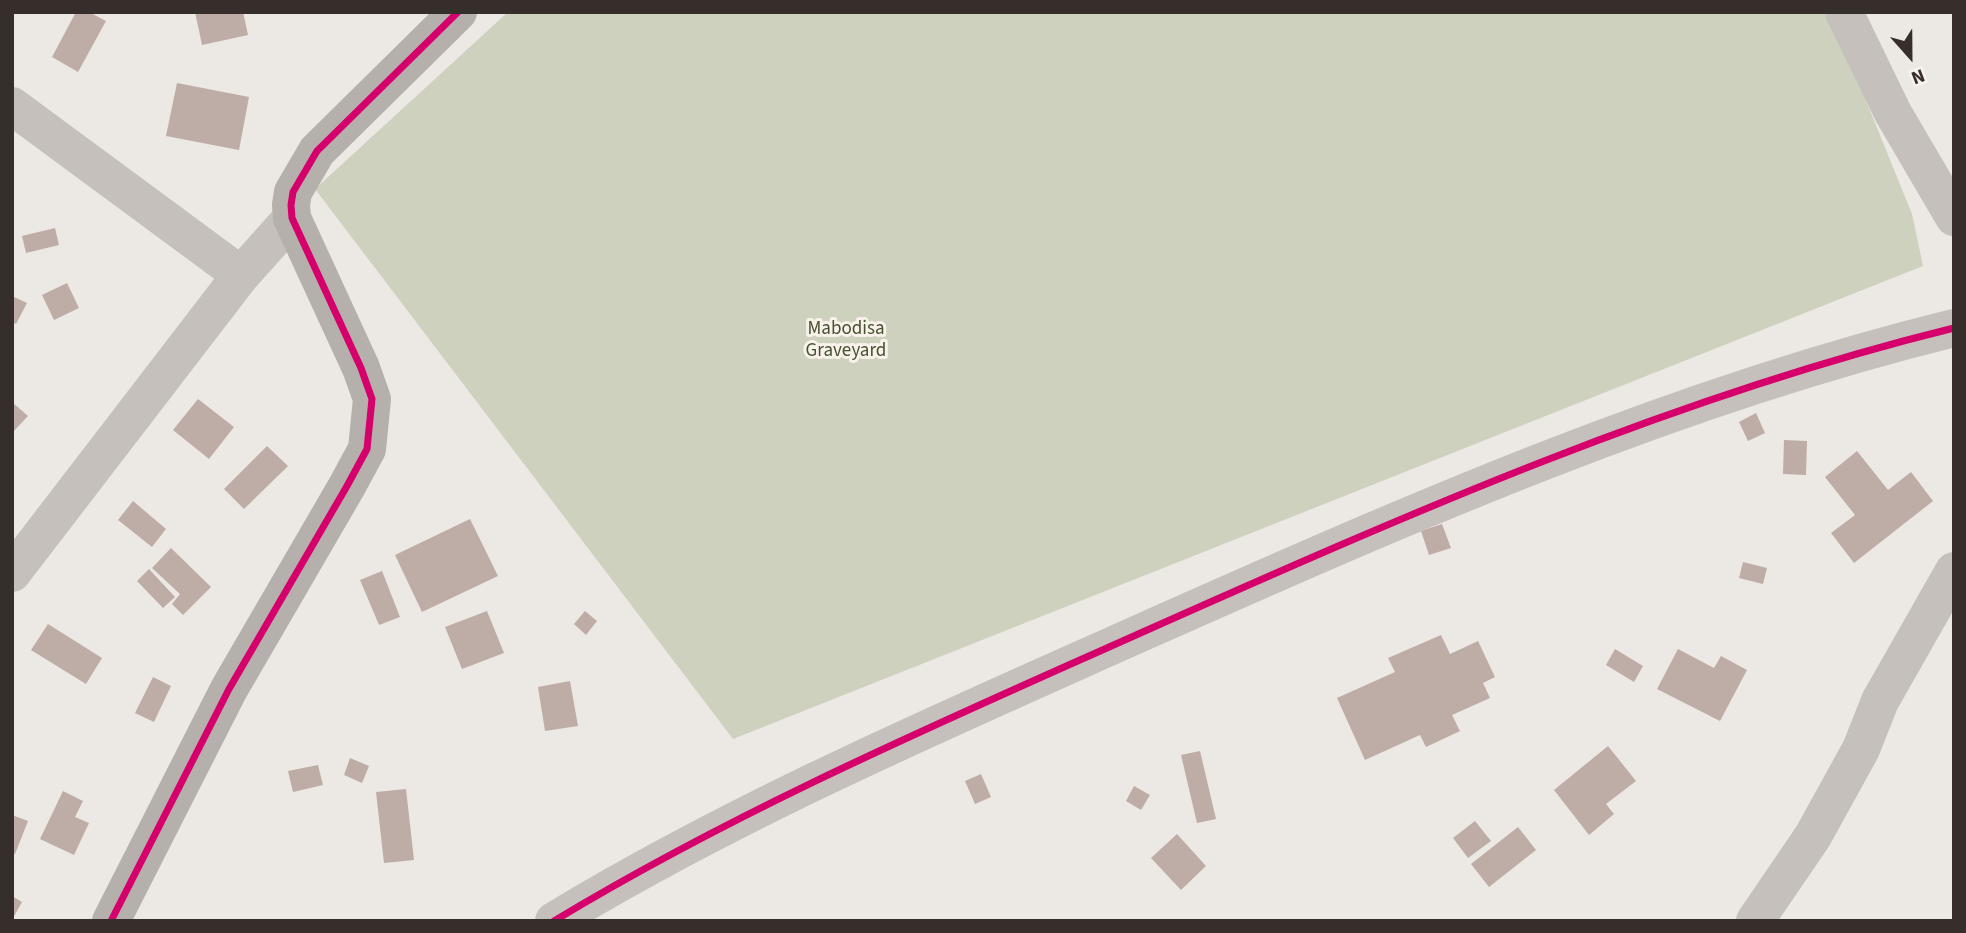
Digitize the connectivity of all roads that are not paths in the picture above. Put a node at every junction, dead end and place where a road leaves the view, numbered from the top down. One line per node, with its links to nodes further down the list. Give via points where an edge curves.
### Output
1 (458, 12): 5 (street, via 317,151 293,192)
2 (1843, 12): 4 (street, via 1893,113)
3 (12, 106): 6 (street)
4 (1954, 217)
5 (292, 218): 6 (street); 10 (street, via 372,399 366,449 229,689)
6 (241, 275): 9 (street)
7 (1954, 328): 11 (street, via 1736,390 1606,436 1370,531 767,803)
8 (1954, 571): 12 (street, via 1886,689 1861,748 1813,836)
9 (12, 573)
10 (111, 921)
11 (554, 921)
12 (1755, 921)

